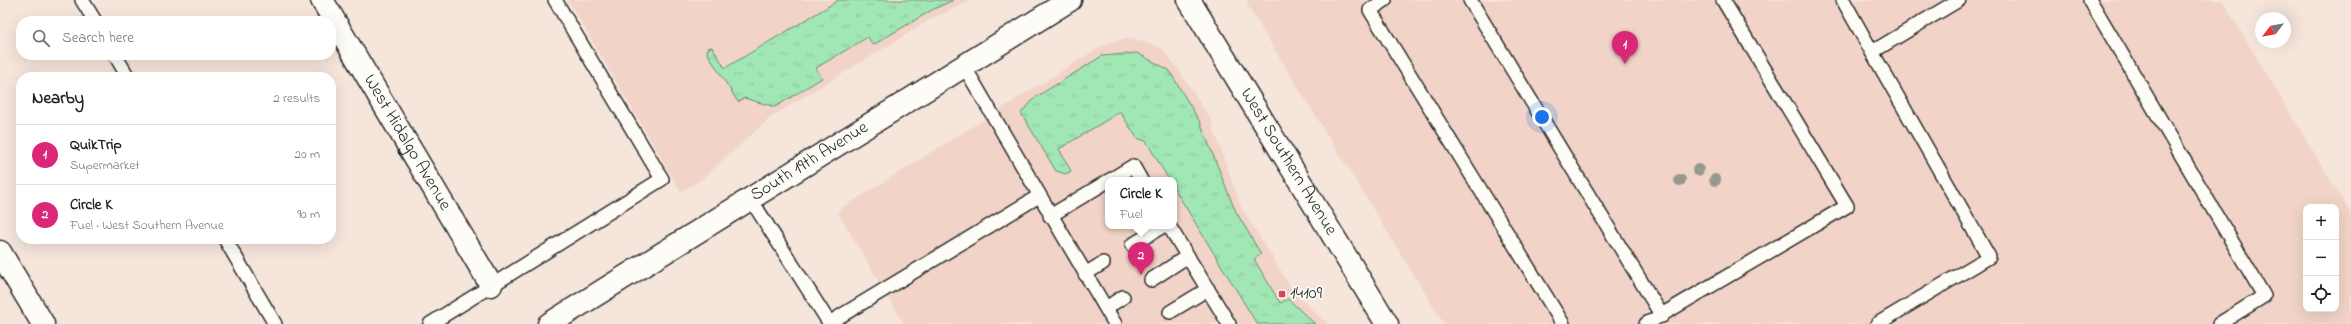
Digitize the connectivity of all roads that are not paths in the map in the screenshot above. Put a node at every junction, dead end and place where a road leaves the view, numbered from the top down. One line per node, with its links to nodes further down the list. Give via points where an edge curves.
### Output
1 (82, 0): 12 (lane)
2 (322, 0): 13 (main road, West Hidalgo Avenue)
3 (555, 0): 34 (lane, via 662,179)
4 (1070, 0): 17 (main road, South 19th Avenue)
5 (1189, 0): 47 (main road, West Southern Avenue)
6 (1385, 0): 48 (lane, via 1370,10)
7 (1470, 0): 39 (lane)
8 (1723, 0): 39 (lane, via 1848,206)
9 (1843, 0): 15 (lane)
10 (1959, 0): 15 (lane)
11 (2090, 0): 51 (lane, via 2264,296)
12 (92, 16)
13 (331, 16)
14 (336, 24): 34 (main road, West Hidalgo Avenue)
15 (1872, 52): 50 (lane, via 1989,257)
16 (118, 60): 18 (lane)
17 (964, 66): 22 (lane); 23 (main road, South 19th Avenue)
18 (125, 72)
19 (1114, 177): 20 (lane, via 1133,166)
20 (1140, 177)
21 (1105, 182): 24 (lane)
22 (1039, 196): 24 (lane); 44 (lane)
23 (750, 198): 43 (main road, South 19th Avenue); 44 (lane)
24 (1050, 216): 32 (lane)
25 (1158, 229): 28 (lane)
26 (1171, 229): 30 (lane)
27 (228, 244): 41 (lane)
28 (1132, 245)
29 (0, 252): 40 (main road)
30 (1188, 256): 33 (lane); 35 (lane)
31 (1103, 263): 32 (lane)
32 (1085, 274): 37 (lane)
33 (1151, 280)
34 (491, 285): 42 (lane)
35 (1208, 289): 38 (lane); 46 (lane)
36 (1123, 297): 37 (lane)
37 (1106, 308): 45 (lane)
38 (1170, 312)
39 (1662, 316): 49 (lane)
40 (43, 324)
41 (276, 324)
42 (430, 324)
43 (549, 324)
44 (829, 324)
45 (1115, 324)
46 (1228, 324)
47 (1387, 324)
48 (1563, 324)
49 (1646, 324)
50 (1877, 324)
51 (2219, 324)

